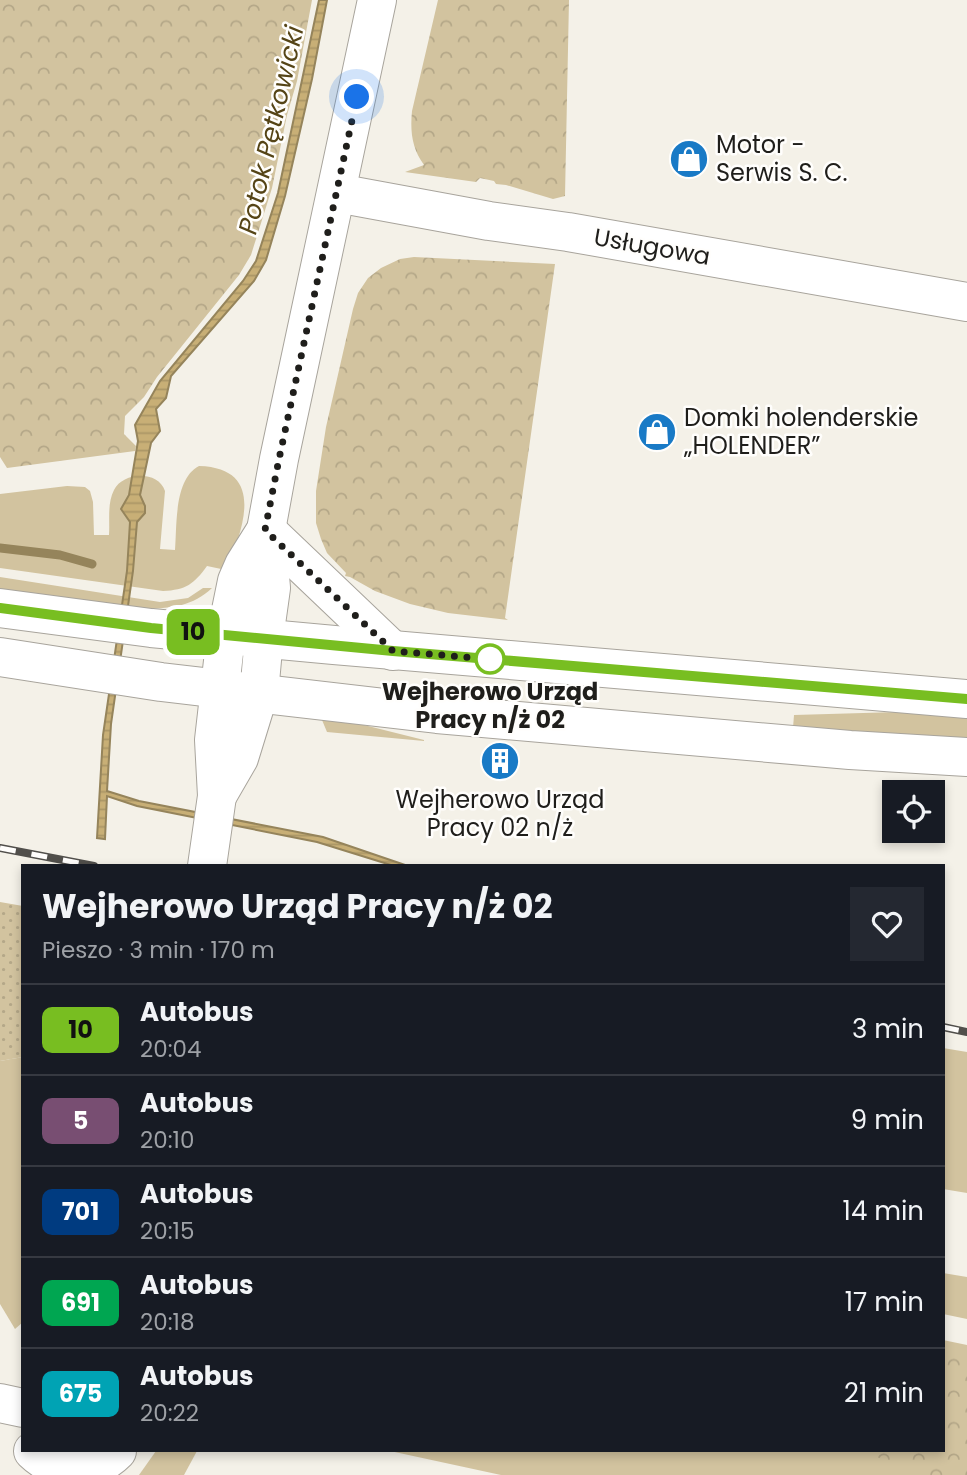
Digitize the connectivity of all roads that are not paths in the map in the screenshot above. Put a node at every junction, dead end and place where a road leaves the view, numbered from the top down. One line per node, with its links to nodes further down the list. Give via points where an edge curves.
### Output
1 (377, 0): 2 (main road)
2 (337, 193): 3 (main road, Usługowa); 4 (main road)
3 (967, 302)
4 (265, 530): 6 (main road, via 237,581); 7 (main road, via 271,588); 8 (main road)
5 (0, 608): 6 (main road)
6 (226, 635): 7 (main road); 11 (main road)
7 (264, 638): 8 (main road); 12 (main road)
8 (393, 651): 13 (main road)
9 (0, 657): 10 (main road)
10 (162, 682): 11 (main road); 14 (main road)
11 (219, 689): 12 (main road); 14 (main road)
12 (259, 693): 15 (main road, via 437,715); 16 (main road, via 239,758)
13 (967, 699)
14 (214, 740): 16 (main road)
15 (967, 757)
16 (217, 796): 17 (main road)
17 (207, 864)
18 (0, 1403): 19 (main road)
19 (21, 1408)
20 (42, 1462): 21 (main road, via 75,1473)
21 (104, 1464)

